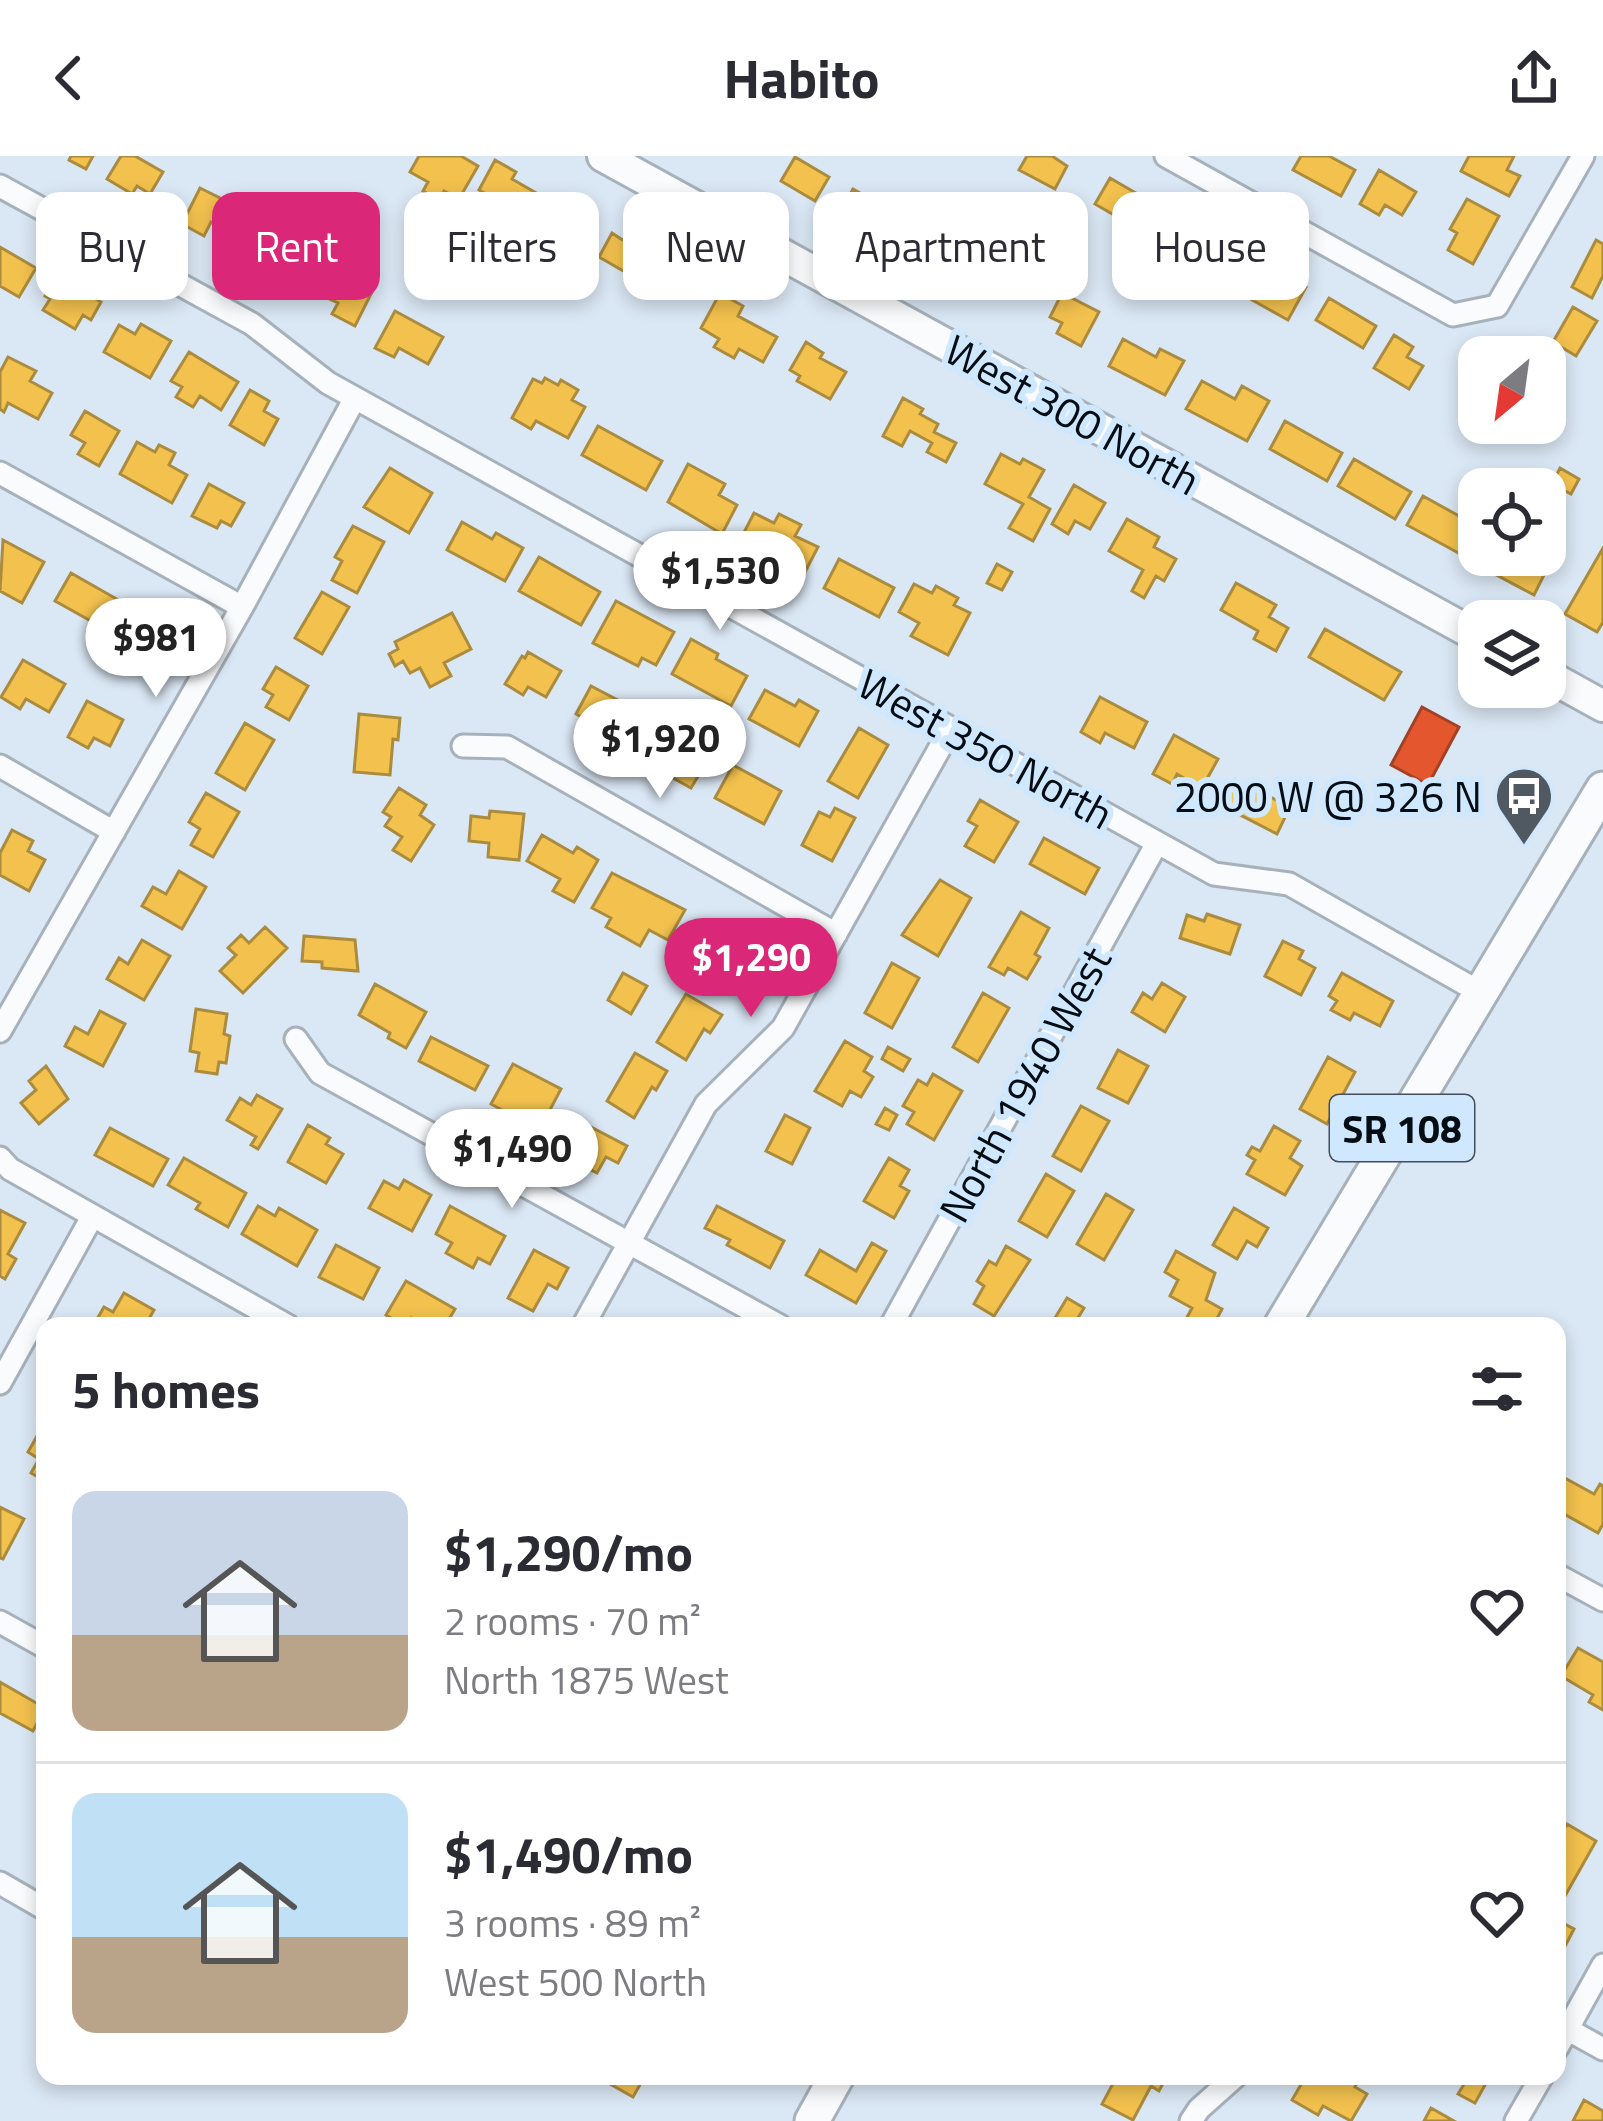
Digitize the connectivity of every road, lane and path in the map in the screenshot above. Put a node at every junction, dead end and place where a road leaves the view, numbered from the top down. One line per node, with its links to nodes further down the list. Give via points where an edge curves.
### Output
1 (1166, 156): 2 (street, via 1453,315 1497,306)
2 (1583, 156)
3 (612, 158): 8 (main road, West 300 North)
4 (0, 186): 5 (street, West 350 North, via 252,324)
5 (355, 398): 7 (street); 11 (street, West 350 North)
6 (0, 473): 7 (street)
7 (242, 607): 15 (street)
8 (1458, 626)
9 (1566, 686): 10 (main road)
10 (1603, 706)
11 (951, 728): 16 (street, West 350 North); 17 (street)
12 (463, 746): 17 (street, via 507,747)
13 (0, 766): 15 (street)
14 (1603, 789): 18 (main road, SR 108)
15 (114, 832): 19 (street)
16 (1157, 843): 18 (street, West 350 North, via 1214,874 1289,884); 28 (street, North 1940 West)
17 (836, 934): 23 (street, via 783,1028 706,1104)
18 (1483, 994): 29 (main road, SR 108)
19 (0, 1030)
20 (296, 1039): 23 (street, via 320,1073)
21 (0, 1158): 22 (street)
22 (92, 1217): 24 (street); 25 (street)
23 (629, 1243): 26 (street); 27 (street)
24 (37, 1317)
25 (272, 1317)
26 (589, 1317)
27 (764, 1317)
28 (896, 1317)
29 (1287, 1317)
30 (36, 1318): 31 (street)
31 (0, 1383)
32 (1566, 1580): 33 (street)
33 (1603, 1600)
34 (0, 1622): 35 (street)
35 (36, 1642)
36 (0, 1883): 37 (street)
37 (36, 1904)
38 (1603, 1965): 39 (street)
39 (1566, 2026)
40 (1566, 2036): 41 (street)
41 (1603, 2049)
42 (832, 2085): 45 (main road)
43 (1225, 2085): 46 (street)
44 (1536, 2085): 47 (street)
45 (812, 2121)
46 (1191, 2121)
47 (1516, 2121)

